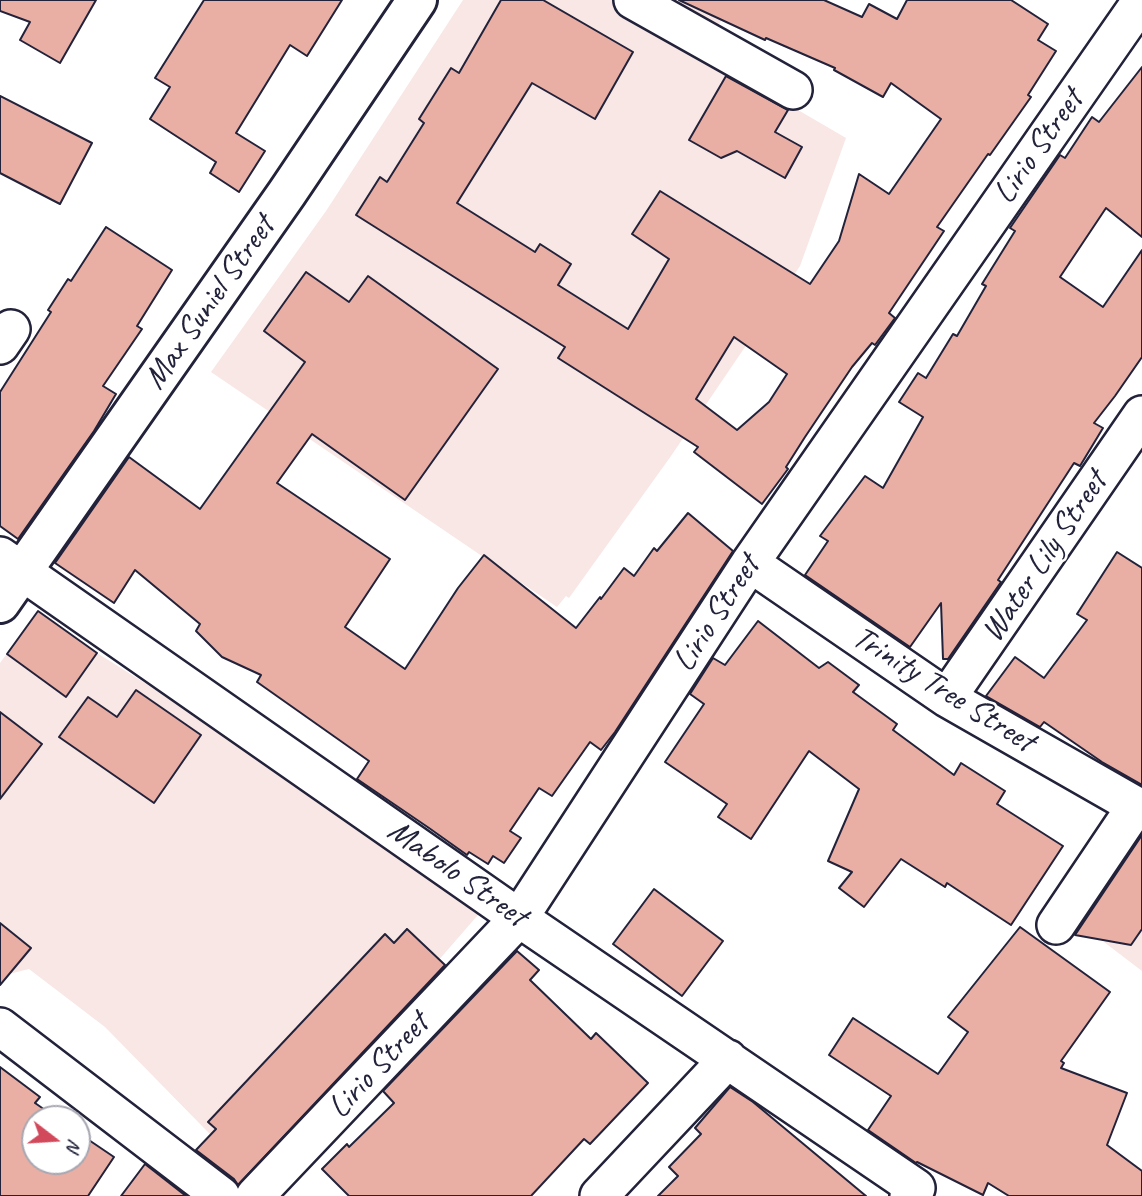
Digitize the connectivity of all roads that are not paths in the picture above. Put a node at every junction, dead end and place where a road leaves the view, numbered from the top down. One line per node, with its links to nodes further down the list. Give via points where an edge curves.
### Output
1 (416, 0): 7 (main road, Max Suniel Street, via 287,193)
2 (633, 0): 4 (street)
3 (1142, 0): 6 (street, Lirio Street)
4 (793, 90)
5 (1142, 415): 9 (street, Water Lily Street)
6 (750, 563): 9 (street, Trinity Tree Street); 11 (street, Lirio Street)
7 (12, 564): 8 (main road, Max Suniel Street); 11 (street, Mabolo Street)
8 (0, 603)
9 (947, 698): 10 (street, Trinity Tree Street)
10 (1139, 807): 12 (street)
11 (519, 918): 14 (street, Mabolo Street); 17 (street, Lirio Street)
12 (1056, 925)
13 (0, 1027): 16 (street)
14 (727, 1059): 15 (street, Mabolo Street); 18 (street)
15 (912, 1192)
16 (221, 1196)
17 (255, 1196)
18 (599, 1196)

